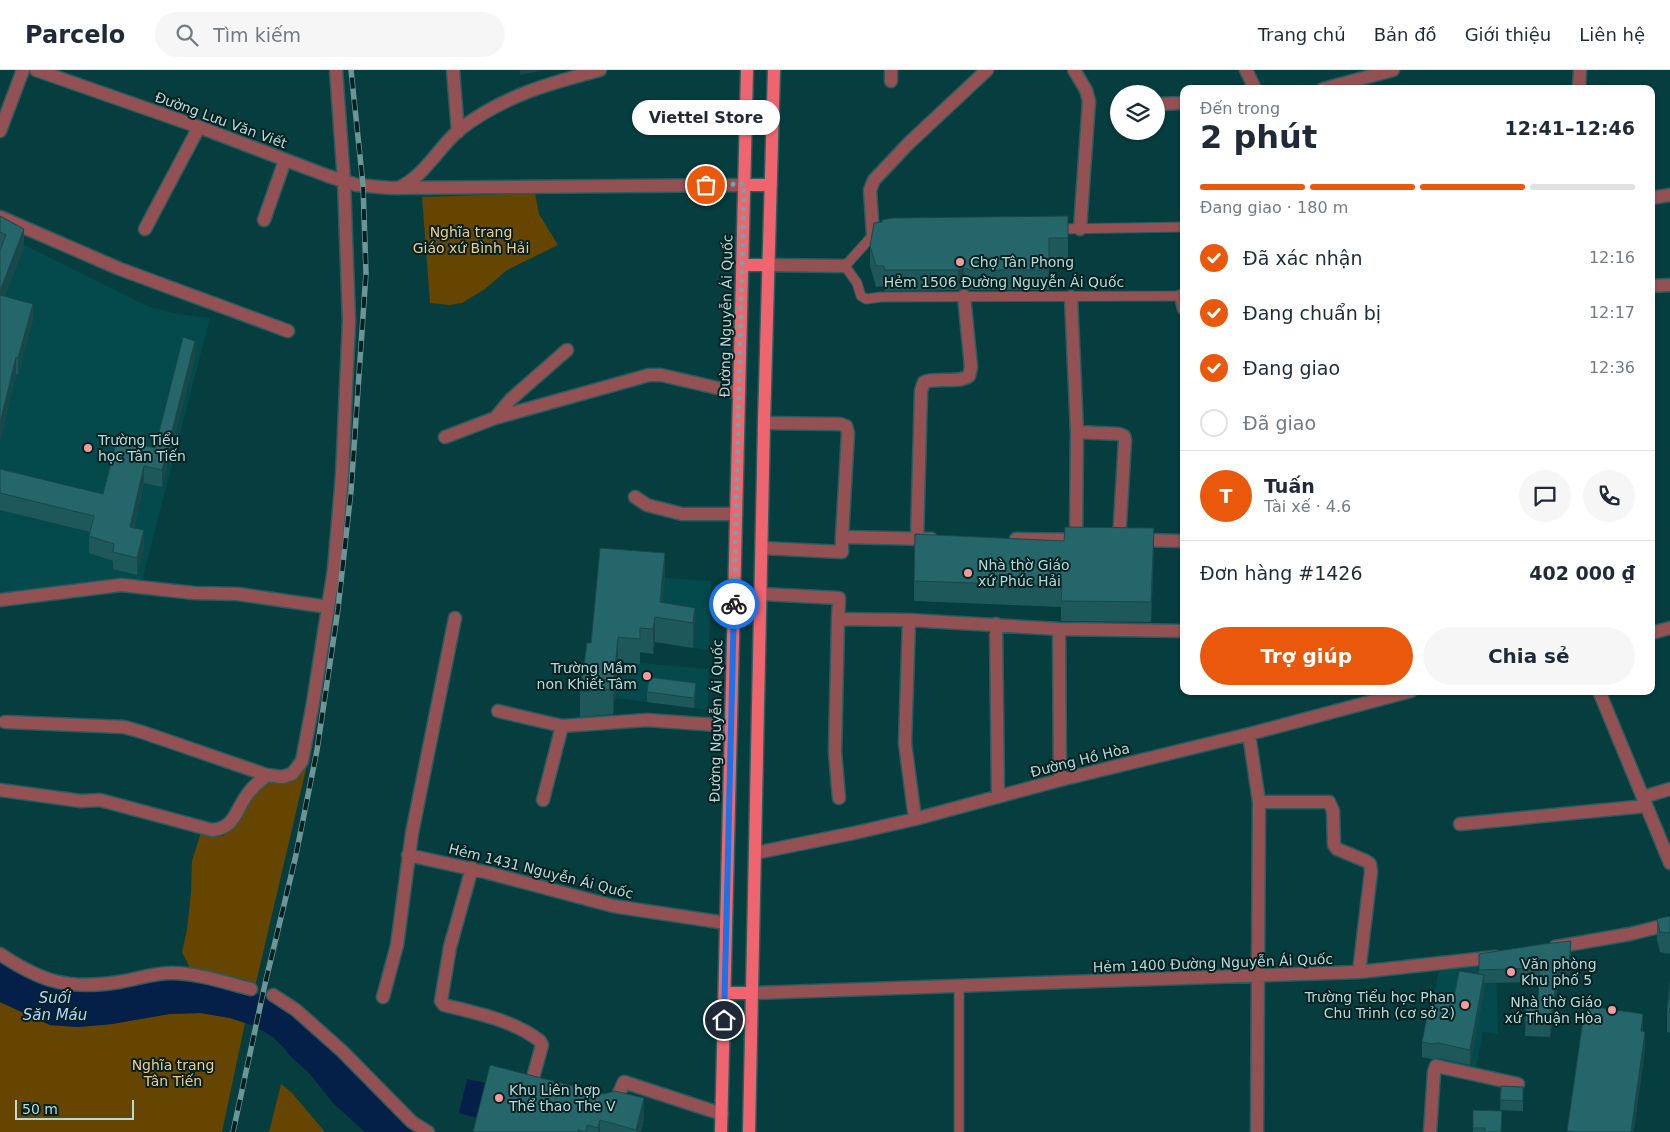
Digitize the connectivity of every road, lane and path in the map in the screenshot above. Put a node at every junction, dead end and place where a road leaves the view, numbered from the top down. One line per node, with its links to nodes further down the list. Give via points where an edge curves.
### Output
1 (23, 70): 20 (street)
2 (36, 70): 19 (street, Đường Lưu Văn Viết)
3 (336, 70): 23 (street)
4 (453, 70): 21 (street)
5 (600, 70): 21 (street, via 522,93 491,108)
6 (747, 70): 24 (main road, Đường Nguyễn Ái Quốc)
7 (774, 70): 25 (main road)
8 (987, 70): 36 (street, via 874,180 870,190)
9 (1074, 70): 33 (street, via 1089,101)
10 (1246, 70): 14 (street)
11 (1393, 70): 13 (street)
12 (1580, 70): 16 (street)
13 (1370, 73): 15 (street)
14 (1254, 85)
15 (1335, 85)
16 (1579, 85)
17 (1180, 103): 18 (street)
18 (1165, 104)
19 (199, 128): 22 (street, Đường Lưu Văn Viết); 32 (street)
20 (0, 131)
21 (458, 132): 26 (street, via 414,179)
22 (285, 160): 23 (street, Đường Lưu Văn Viết); 30 (street)
23 (344, 181): 26 (street, Đường Lưu Văn Viết, via 375,188); 64 (street, via 350,321 342,476)
24 (744, 184): 25 (main road); 26 (street, Đường Lưu Văn Viết); 37 (main road, Đường Nguyễn Ái Quốc)
25 (771, 185): 38 (main road)
26 (398, 188)
27 (1670, 195): 28 (street)
28 (1655, 197)
29 (0, 217): 45 (street, via 120,269)
30 (264, 220)
31 (1180, 227): 33 (lane)
32 (144, 229)
33 (1080, 229): 34 (lane)
34 (1051, 230)
35 (891, 232): 36 (lane)
36 (873, 235): 39 (lane)
37 (742, 265): 38 (main road); 47 (main road, Đường Nguyễn Ái Quốc)
38 (768, 265): 39 (street); 49 (main road)
39 (845, 266): 42 (lane, Hẻm 1506 Đường Nguyễn Ái Quốc, via 857,283 861,296 866,299)
40 (1670, 285): 41 (street)
41 (1655, 286)
42 (964, 296): 44 (lane, Hẻm 1506 Đường Nguyễn Ái Quốc); 55 (street, via 970,376 962,380 924,382 921,391)
43 (1180, 296): 44 (lane, Hẻm 1506 Đường Nguyễn Ái Quốc)
44 (1071, 297): 50 (street)
45 (288, 331)
46 (567, 350): 48 (street, via 511,399)
47 (739, 394): 48 (street, via 649,375); 53 (main road, Đường Nguyễn Ái Quốc)
48 (495, 418): 51 (street)
49 (764, 423): 54 (street, via 846,426); 61 (main road)
50 (1077, 432): 58 (street); 60 (street, via 1124,436 1115,540)
51 (445, 437)
52 (635, 497): 53 (street, via 647,506 682,514)
53 (736, 514): 78 (main road, Đường Nguyễn Ái Quốc)
54 (842, 538): 55 (street); 61 (street, via 842,552)
55 (917, 539): 56 (street)
56 (947, 539)
57 (1006, 539): 58 (street)
58 (1076, 540): 59 (street)
59 (1093, 540)
60 (1180, 541)
61 (762, 548): 62 (main road)
62 (761, 594): 66 (street, via 839,598); 91 (main road)
63 (0, 600): 64 (street, via 121,585 238,594)
64 (328, 607): 80 (street, via 302,761 292,774 282,777)
65 (455, 618): 92 (street)
66 (838, 619): 67 (street); 85 (street, via 835,752)
67 (909, 620): 68 (street); 89 (street, via 905,743)
68 (996, 624): 69 (street); 84 (street)
69 (1059, 628): 71 (street); 81 (street)
70 (1670, 628): 72 (street)
71 (1180, 631)
72 (1655, 632)
73 (1381, 695): 79 (street, Đường Hồ Hòa)
74 (1601, 695): 87 (street)
75 (498, 711): 77 (street)
76 (5, 722): 80 (street, via 124,727)
77 (562, 726): 78 (street, via 648,720); 86 (street)
78 (731, 726): 95 (main road, Đường Nguyễn Ái Quốc)
79 (1249, 734): 81 (street, Đường Hồ Hòa); 88 (street)
80 (267, 775): 83 (street, via 246,795 228,825 212,830 100,800 81,801)
81 (1060, 780): 84 (street, Đường Hồ Hòa)
82 (1670, 789): 87 (street)
83 (0, 790)
84 (998, 797): 89 (street, Đường Hồ Hòa)
85 (839, 798)
86 (543, 800)
87 (1645, 801): 90 (street); 93 (street)
88 (1259, 802): 100 (street, via 1329,802 1333,811 1334,845 1370,864); 101 (street)
89 (915, 819): 91 (street, Đường Hồ Hòa)
90 (1460, 824)
91 (755, 853): 105 (main road)
92 (408, 855): 94 (street, Hẻm 1431 Nguyễn Ái Quốc); 107 (street, via 397,945)
93 (1670, 863)
94 (472, 868): 95 (street, Hẻm 1431 Nguyễn Ái Quốc, via 613,906); 109 (street, via 450,947 441,1001 444,1005 505,1022 540,1040 542,1045 531,1085)
95 (726, 923): 104 (main road, Đường Nguyễn Ái Quốc)
96 (1670, 924): 97 (street)
97 (1539, 950)
98 (0, 954): 103 (street, via 52,982 103,984 174,973)
99 (1511, 954): 100 (street, Hẻm 1400 Đường Nguyễn Ái Quốc)
100 (1359, 972): 101 (street, Hẻm 1400 Đường Nguyễn Ái Quốc)
101 (1258, 977): 102 (street, Hẻm 1400 Đường Nguyễn Ái Quốc); 116 (street)
102 (959, 986): 105 (street, Hẻm 1400 Đường Nguyễn Ái Quốc); 115 (lane)
103 (251, 989)
104 (725, 992): 105 (main road); 111 (main road, Đường Nguyễn Ái Quốc)
105 (752, 993): 114 (main road)
106 (273, 995): 112 (street, via 316,1027 412,1122)
107 (382, 997)
108 (1518, 1084): 117 (street, via 1436,1066)
109 (549, 1092)
110 (596, 1104): 111 (street, via 612,1105 624,1082)
111 (722, 1114): 113 (main road, Đường Nguyễn Ái Quốc)
112 (428, 1132)
113 (721, 1132)
114 (749, 1132)
115 (960, 1132)
116 (1257, 1132)
117 (1430, 1132)

